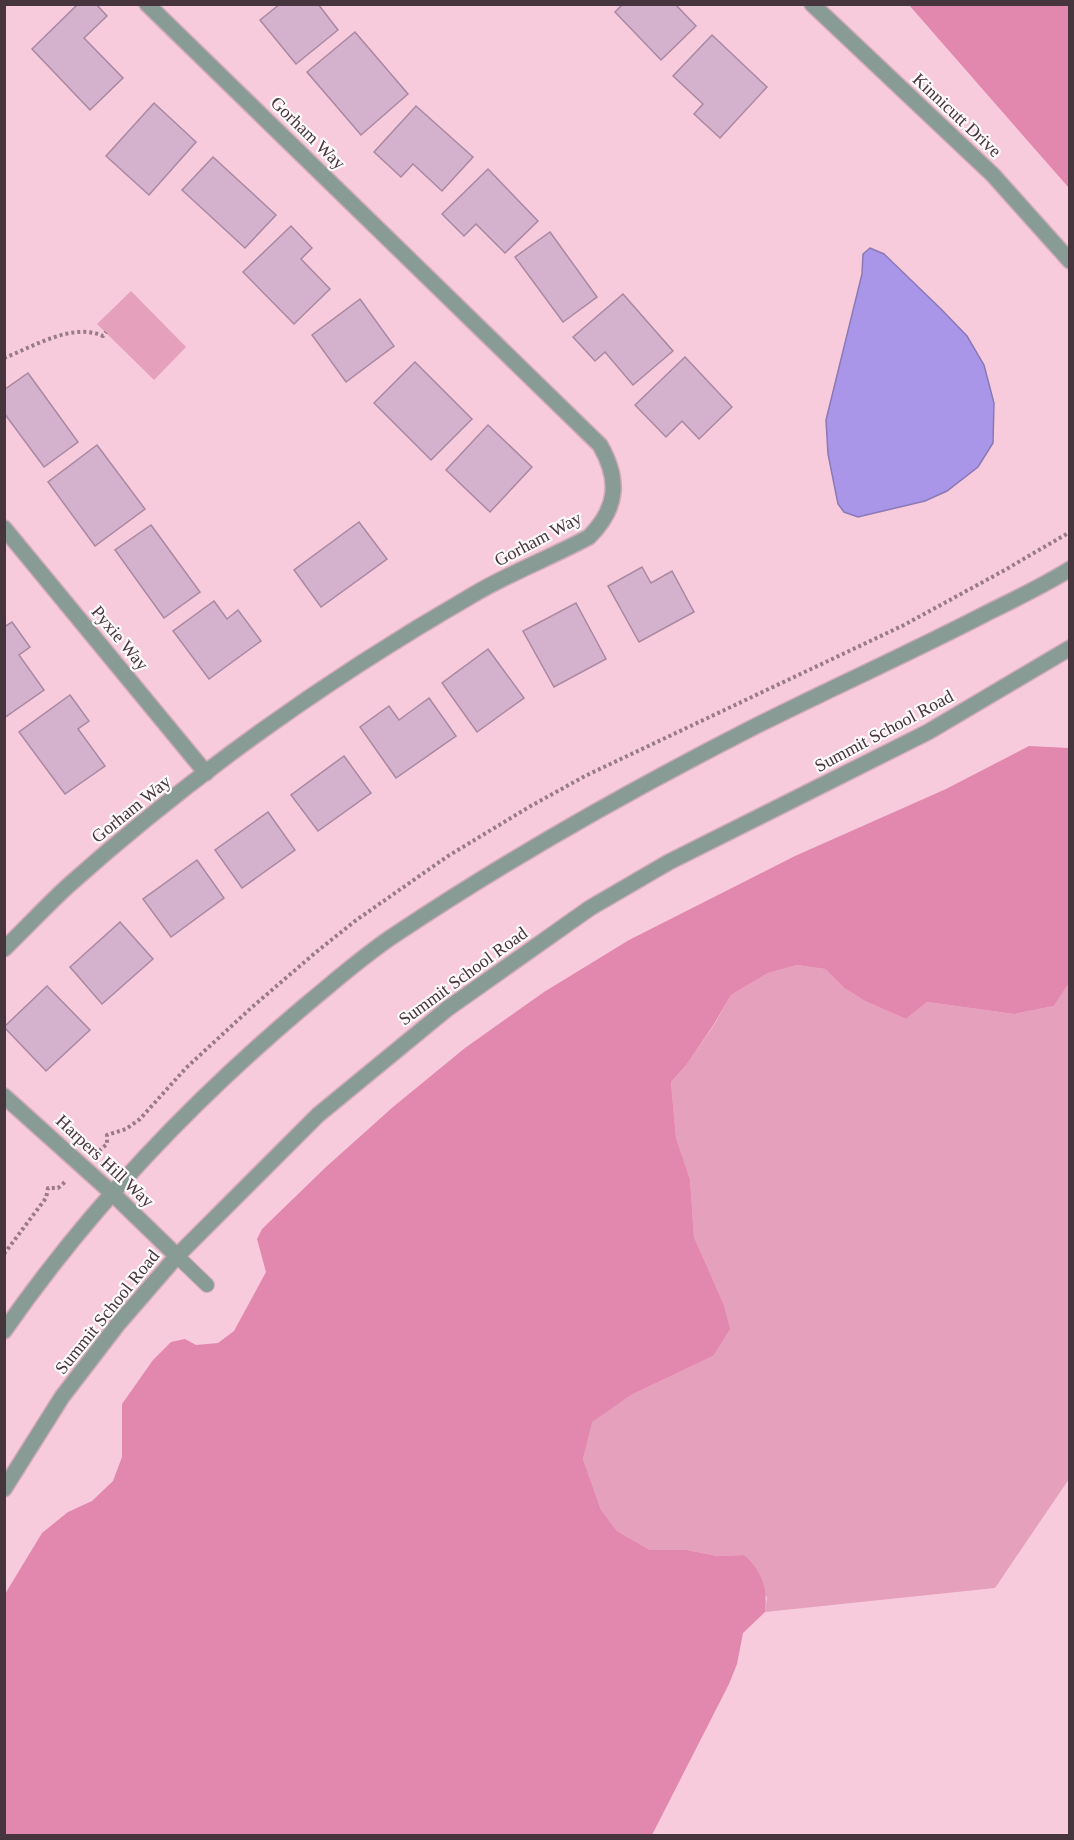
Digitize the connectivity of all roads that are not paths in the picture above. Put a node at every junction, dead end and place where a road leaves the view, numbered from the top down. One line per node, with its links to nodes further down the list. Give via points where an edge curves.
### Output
1 (147, 4): 7 (street, Gorham Way, via 600,445 611,463 615,485 610,510 589,537 474,594 389,644)
2 (812, 4): 3 (street, Kinnicutt Drive, via 993,175)
3 (1070, 261)
4 (4, 528): 7 (street, Pyxie Way)
5 (1070, 569): 10 (street, via 915,651 691,759 540,843 394,935 262,1041)
6 (1070, 648): 11 (street, Summit School Road, via 928,732 669,862 590,908 447,1009 354,1084)
7 (206, 773): 8 (street, Gorham Way, via 69,886)
8 (4, 949)
9 (4, 1096): 10 (street, Harpers Hill Way)
10 (112, 1193): 11 (street, Harpers Hill Way); 13 (street)
11 (177, 1256): 12 (lane); 14 (street, Summit School Road, via 62,1397)
12 (207, 1285)
13 (4, 1331)
14 (4, 1489)

